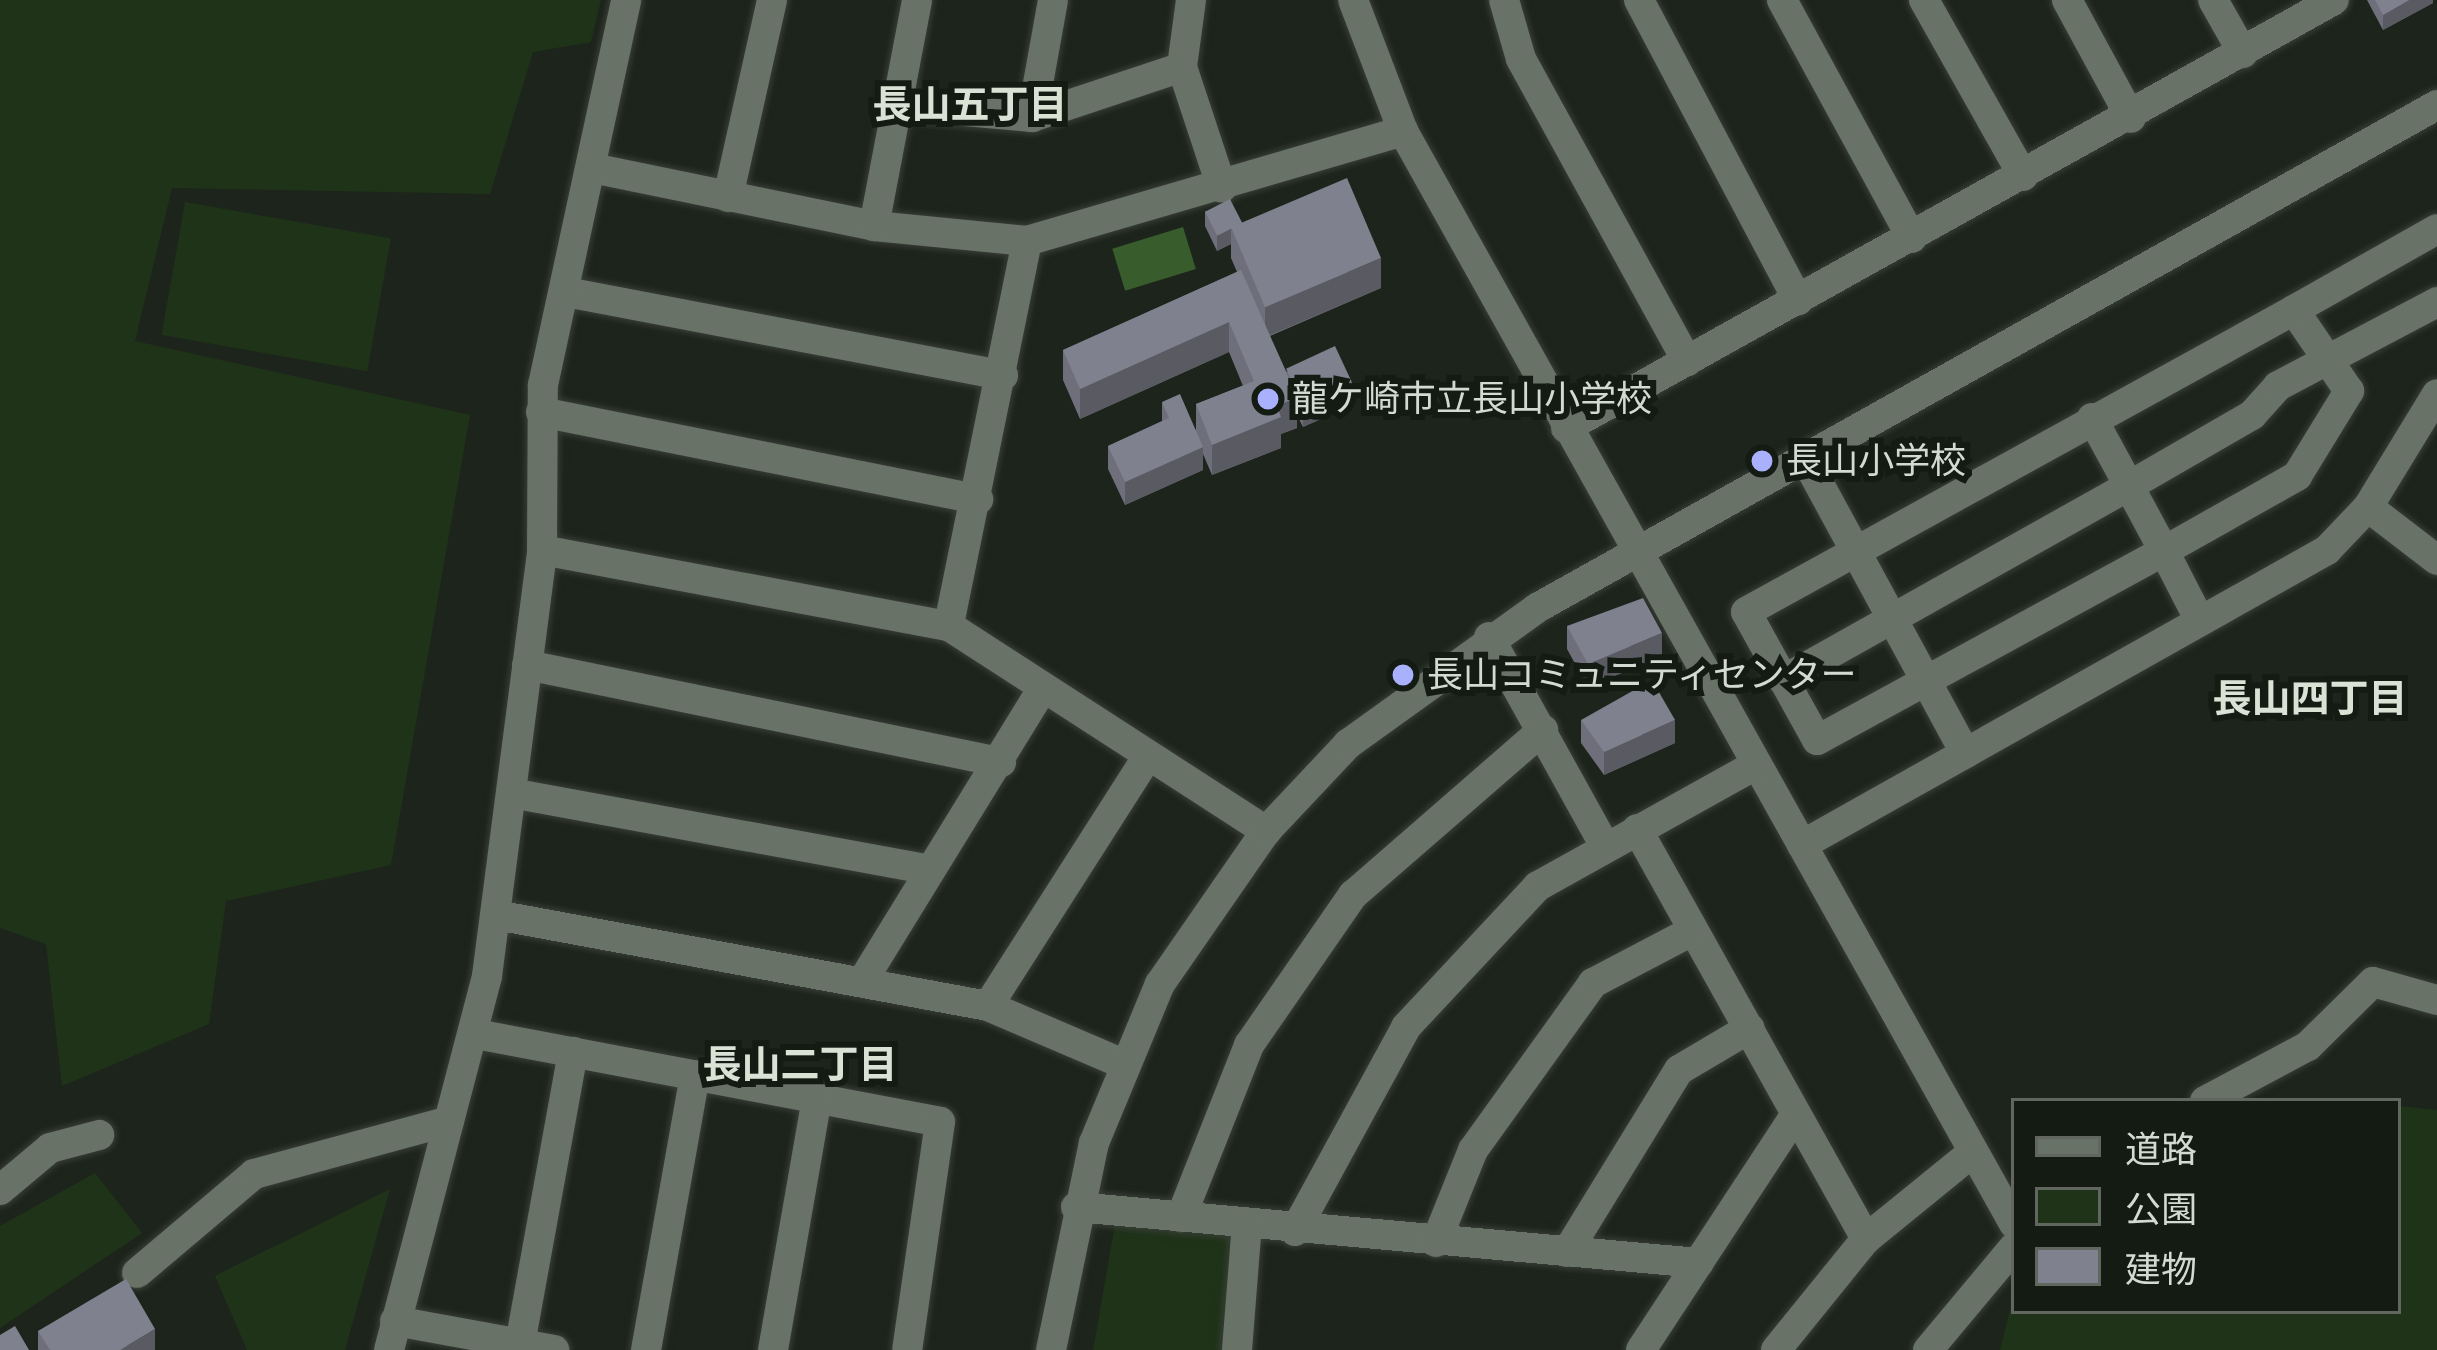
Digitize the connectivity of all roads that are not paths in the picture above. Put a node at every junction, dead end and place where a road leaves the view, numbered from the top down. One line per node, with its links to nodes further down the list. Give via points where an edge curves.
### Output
1 (626, 0): 21 (street)
2 (772, 0): 24 (street)
3 (917, 0): 16 (street)
4 (1053, 0): 18 (street)
5 (1191, 0): 15 (street)
6 (1353, 0): 20 (street)
7 (1504, 0): 33 (street, via 1521,59)
8 (1639, 0): 30 (street)
9 (1782, 0): 27 (street)
10 (1924, 0): 22 (street)
11 (2067, 0): 19 (street)
12 (2213, 0): 14 (street)
13 (2335, 0): 14 (street)
14 (2243, 53): 19 (street)
15 (1182, 67): 18 (street); 23 (street)
16 (897, 105): 18 (street); 25 (street)
17 (2437, 105): 41 (street)
18 (1031, 117)
19 (2131, 118): 22 (street)
20 (1403, 131): 23 (street); 39 (street)
21 (597, 169): 24 (street); 29 (street)
22 (2024, 176): 27 (street)
23 (1222, 188): 28 (street)
24 (728, 197): 25 (street)
25 (874, 226): 28 (street)
26 (2437, 229): 32 (street)
27 (1912, 238): 30 (street)
28 (1027, 241): 35 (street)
29 (566, 292): 35 (street); 37 (street)
30 (1798, 300): 33 (street)
31 (2437, 302): 34 (street)
32 (2294, 310): 34 (street); 38 (street)
33 (1688, 361): 39 (street)
34 (2326, 366): 42 (street); 48 (street, via 2348,391 2297,476)
35 (1003, 375): 43 (street)
36 (2437, 394): 40 (street)
37 (542, 412): 43 (street); 46 (street)
38 (2092, 418): 42 (street); 45 (street)
39 (1566, 428): 47 (street)
40 (2427, 431): 44 (street)
41 (1804, 458): 45 (street); 47 (street)
42 (2129, 486): 48 (street); 51 (street)
43 (978, 499): 52 (street)
44 (2368, 507): 49 (street); 50 (street, via 2326,550)
45 (1852, 546): 51 (street); 55 (street, via 1746,612)
46 (542, 550): 52 (street); 54 (street)
47 (1637, 551): 53 (street); 62 (street)
48 (2164, 551): 50 (street); 56 (street)
49 (2437, 560)
50 (2200, 621): 59 (street)
51 (1894, 622): 55 (street); 56 (street)
52 (949, 626): 57 (street)
53 (1489, 637): 58 (street); 65 (street, via 1348,744)
54 (527, 665): 61 (street); 63 (street)
55 (1784, 680): 56 (street, via 1817,740)
56 (1928, 685): 59 (street)
57 (1042, 689): 60 (street); 61 (street)
58 (1543, 730): 67 (street); 87 (street, via 1353,895 1249,1046)
59 (1966, 753): 66 (street)
60 (1148, 755): 65 (street); 73 (street)
61 (1001, 762): 68 (street)
62 (1755, 765): 64 (street); 66 (street)
63 (511, 793): 68 (street); 69 (street)
64 (1637, 830): 67 (street); 70 (street)
65 (1266, 831): 77 (street, via 1160,984)
66 (1802, 845): 84 (street)
67 (1605, 846): 90 (street, via 1538,886 1406,1027)
68 (928, 869): 71 (street)
69 (496, 915): 71 (street); 75 (street)
70 (1692, 932): 74 (street); 92 (street, via 1593,983 1473,1150)
71 (865, 976): 73 (street)
72 (2437, 1000): 79 (street, via 2373,982 2308,1046)
73 (988, 1006): 77 (street)
74 (1750, 1028): 81 (street); 94 (street, via 1679,1070)
75 (476, 1034): 76 (street); 82 (street)
76 (573, 1052): 78 (street); 98 (street)
77 (1123, 1064): 86 (street)
78 (695, 1076): 80 (street); 100 (street)
79 (2211, 1098)
80 (817, 1099): 101 (street); 102 (street, via 940,1122)
81 (1796, 1114): 91 (street); 95 (street)
82 (449, 1121): 96 (street, via 254,1174); 97 (street)
83 (99, 1135): 85 (street, via 50,1148)
84 (1973, 1152): 88 (street); 91 (street)
85 (0, 1190)
86 (1076, 1207): 87 (street); 103 (street)
87 (1180, 1216): 89 (street)
88 (2011, 1219)
89 (1247, 1223): 90 (street); 104 (street)
90 (1295, 1231): 92 (street)
91 (1866, 1239): 106 (street)
92 (1436, 1242): 94 (street)
93 (2011, 1251): 107 (street)
94 (1567, 1252): 95 (street)
95 (1698, 1263): 105 (street)
96 (137, 1273)
97 (392, 1335): 98 (street)
98 (520, 1344): 99 (street)
99 (554, 1350)
100 (646, 1350)
101 (773, 1350)
102 (907, 1350)
103 (1051, 1350)
104 (1239, 1350)
105 (1641, 1350)
106 (1776, 1350)
107 (1928, 1350)

